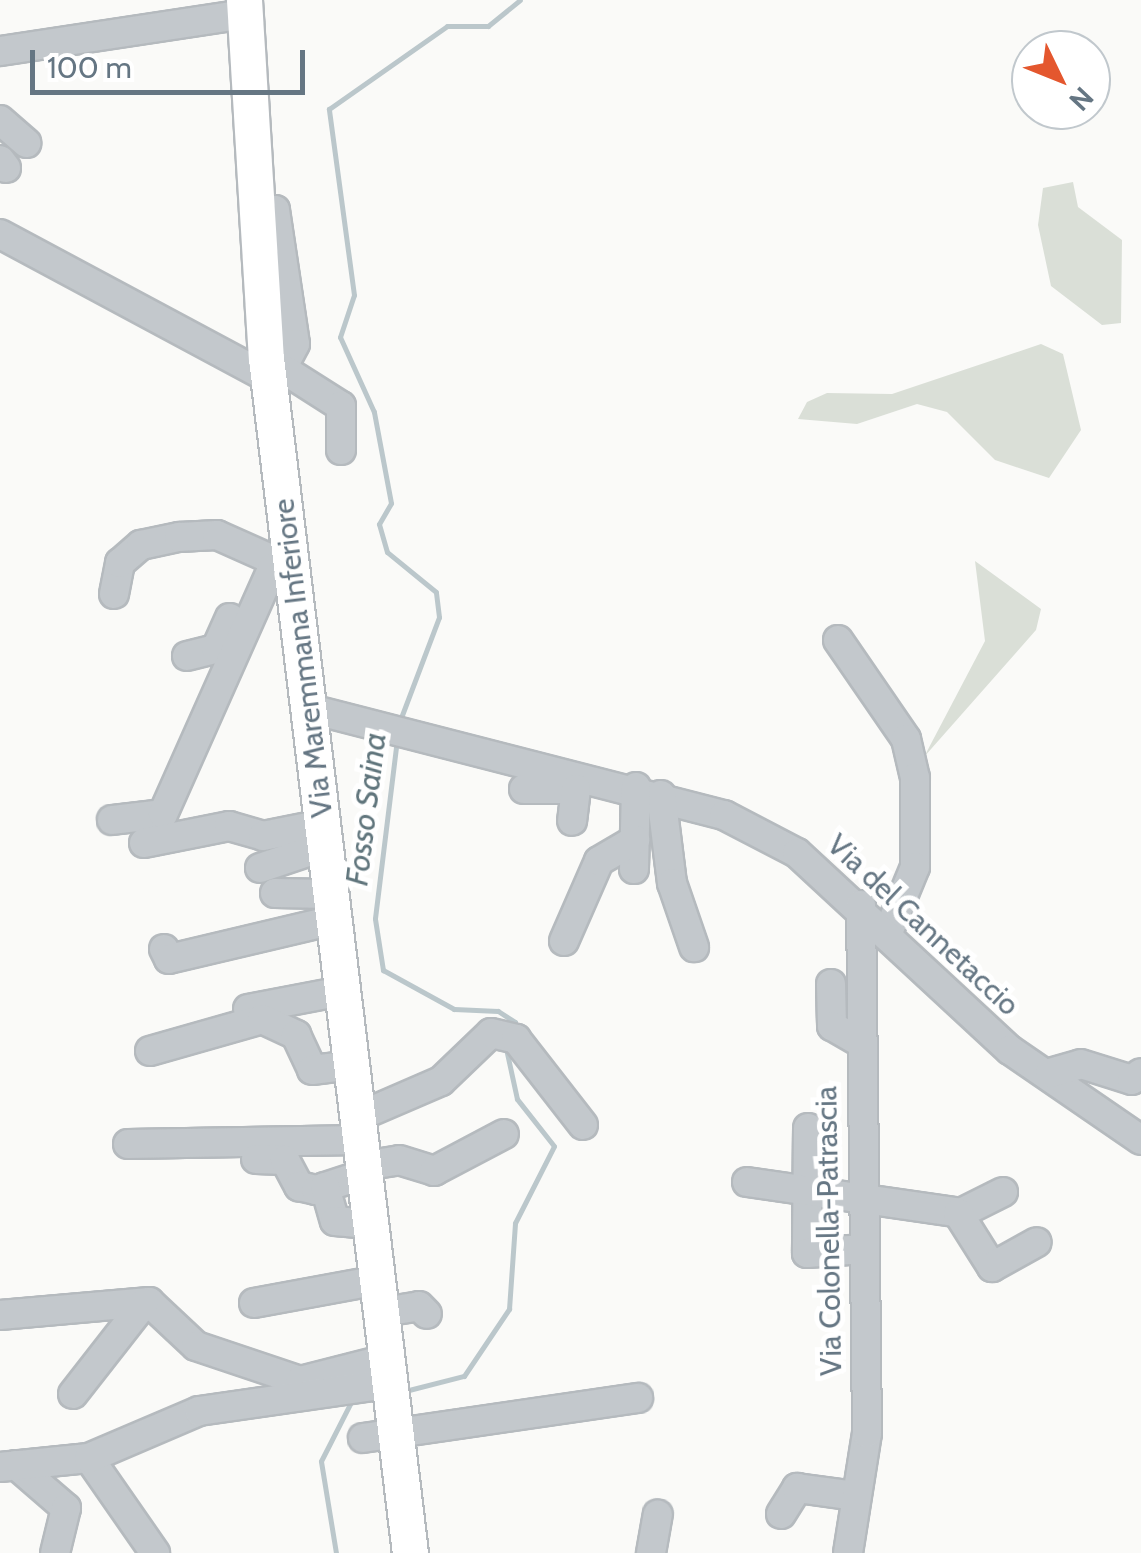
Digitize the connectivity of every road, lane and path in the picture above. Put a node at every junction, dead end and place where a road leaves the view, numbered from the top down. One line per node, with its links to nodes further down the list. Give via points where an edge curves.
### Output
1 (244, 7): 2 (street); 6 (main road, Via Maremmana Inferiore)
2 (0, 51)
3 (0, 120): 4 (street)
4 (26, 142)
5 (0, 234): 6 (street)
6 (268, 371): 7 (street, via 286,371 341,406); 8 (main road, Via Maremmana Inferiore)
7 (340, 450)
8 (278, 567): 9 (street, via 217,535 179,537 140,545 120,564); 11 (street, via 234,608 216,649); 12 (main road, Via Maremmana Inferiore); 15 (street, via 163,814)
9 (114, 594)
10 (838, 640): 25 (street, via 906,739 915,778 915,867)
11 (187, 656)
12 (308, 708): 13 (street, Via del Cannetaccio, via 408,734); 17 (main road, Via Maremmana Inferiore)
13 (527, 786): 14 (street, Via del Cannetaccio); 16 (street, via 576,788)
14 (649, 791): 18 (street); 23 (street, Via del Cannetaccio, via 797,853); 27 (street)
15 (112, 820)
16 (572, 821)
17 (324, 835): 19 (street, via 263,836 230,826); 20 (street); 24 (main road, Via Maremmana Inferiore)
18 (635, 840): 21 (street); 26 (street, via 600,861)
19 (144, 843)
20 (260, 868)
21 (634, 870)
22 (275, 893): 24 (street)
23 (861, 905): 25 (street, Via del Cannetaccio); 32 (street, Via Colonella-Patrascia)
24 (333, 907): 28 (street, via 170,959); 30 (main road, Via Maremmana Inferiore)
25 (888, 930): 35 (street, Via del Cannetaccio, via 1010,1050)
26 (564, 941)
27 (694, 947)
28 (164, 950)
29 (831, 984): 32 (street, via 832,1026)
30 (342, 991): 31 (street); 34 (main road, Via Maremmana Inferiore)
31 (227, 1012)
32 (858, 1041): 48 (street, Via Colonella-Patrascia)
33 (150, 1050): 34 (street, via 262,1019 296,1035 312,1070)
34 (352, 1065): 42 (main road, Via Maremmana Inferiore)
35 (1050, 1073): 36 (street, via 1081,1064 1132,1080); 40 (street, Via del Cannetaccio)
36 (1141, 1073)
37 (583, 1124): 42 (street, via 516,1039 491,1033)
38 (808, 1128): 46 (street)
39 (504, 1134): 42 (street, via 434,1171)
40 (1141, 1140)
41 (128, 1144): 42 (street)
42 (362, 1149): 45 (street); 50 (main road, Via Maremmana Inferiore)
43 (256, 1159): 45 (street, via 285,1160 299,1186)
44 (747, 1182): 46 (street)
45 (325, 1187): 50 (street, via 335,1221)
46 (805, 1188): 48 (street); 52 (street, via 807,1253)
47 (1003, 1192): 49 (street)
48 (862, 1202): 49 (street); 52 (street, Via Colonella-Patrascia)
49 (958, 1212): 51 (street, via 992,1267)
50 (372, 1224): 53 (main road, Via Maremmana Inferiore)
51 (1037, 1242)
52 (864, 1249): 64 (street, Via Colonella-Patrascia, via 867,1433)
53 (381, 1296): 55 (street); 56 (street); 59 (main road, Via Maremmana Inferiore)
54 (144, 1303): 57 (street); 58 (street); 59 (street, via 162,1307 196,1346 300,1380)
55 (254, 1304)
56 (427, 1314)
57 (0, 1316)
58 (73, 1394)
59 (394, 1394): 60 (street); 61 (street); 62 (street, via 199,1411); 69 (main road, Via Maremmana Inferiore)
60 (638, 1398)
61 (363, 1438)
62 (88, 1458): 63 (street); 68 (street)
63 (8, 1466): 67 (street, via 66,1508)
64 (856, 1496): 65 (street, via 797,1488); 71 (street, Via Colonella-Patrascia)
65 (781, 1514)
66 (658, 1515): 70 (street)
67 (55, 1553)
68 (154, 1553)
69 (410, 1553)
70 (653, 1553)
71 (848, 1553)

